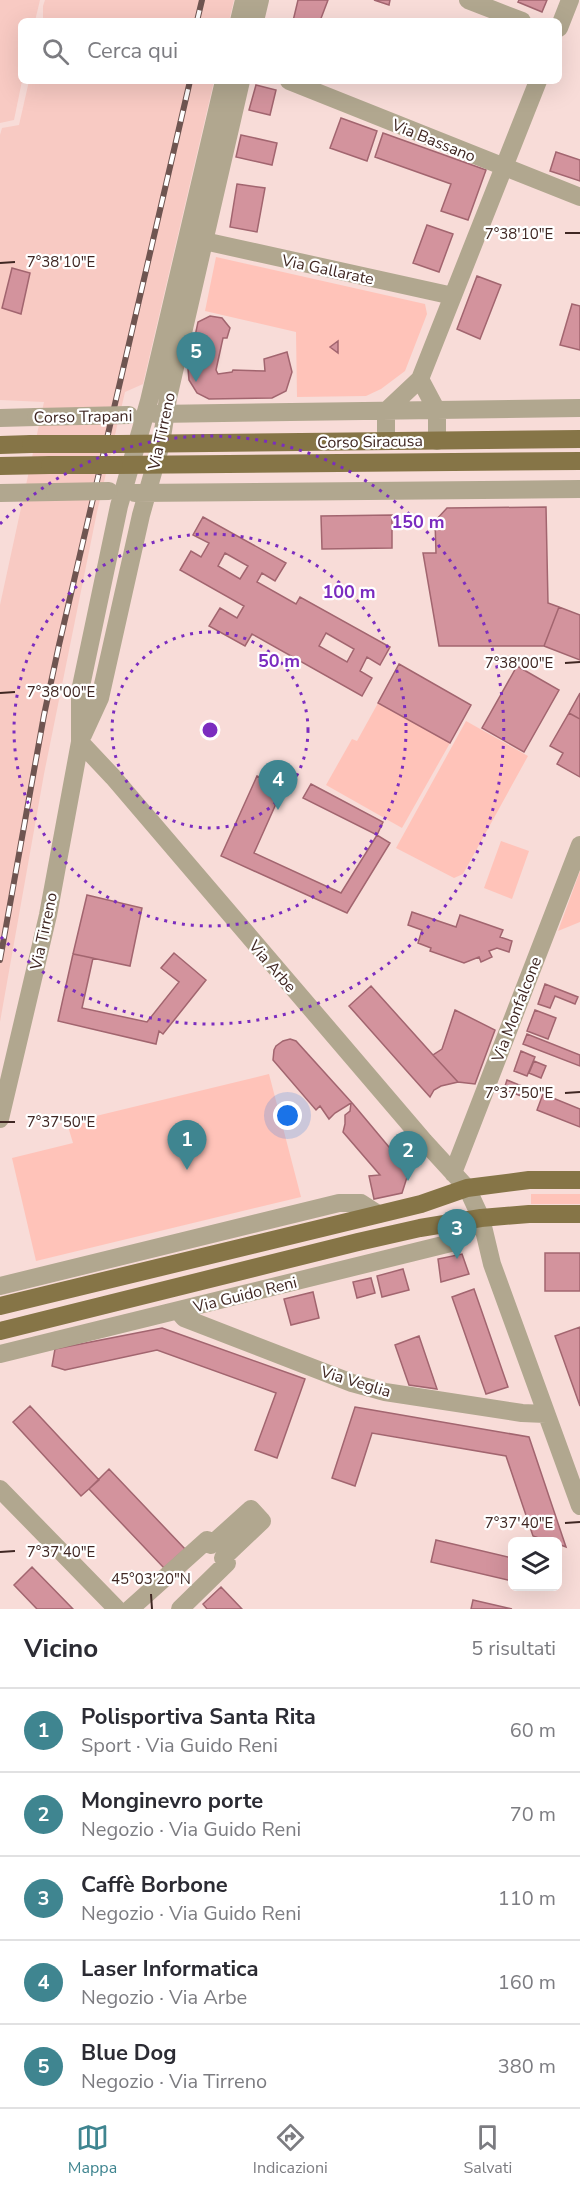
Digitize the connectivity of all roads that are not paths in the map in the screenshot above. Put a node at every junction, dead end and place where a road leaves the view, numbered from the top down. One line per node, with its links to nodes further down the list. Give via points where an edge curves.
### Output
1 (244, 0): 5 (street)
2 (260, 0): 6 (street)
3 (468, 0): 7 (street)
4 (570, 0): 8 (street)
5 (240, 18)
6 (256, 18)
7 (514, 18)
8 (562, 20)
9 (223, 84): 22 (street, Via Tirreno)
10 (240, 84): 15 (street, Via Tirreno)
11 (297, 84): 13 (street, Via Bassano)
12 (537, 84): 13 (street)
13 (504, 168): 14 (street, Via Bassano); 16 (street)
14 (580, 197)
15 (204, 241): 16 (street, Via Gallarate); 21 (street, Via Tirreno)
16 (453, 296): 17 (street)
17 (420, 379): 19 (street); 20 (street)
18 (580, 408): 20 (street, Corso Siracusa)
19 (386, 411): 20 (street, Corso Siracusa); 21 (street, Corso Siracusa); 25 (street)
20 (437, 411): 26 (street)
21 (166, 414): 22 (street, Corso Trapani); 28 (street, Via Tirreno)
22 (137, 415): 23 (street, Corso Trapani, bridge); 27 (street, Via Tirreno)
23 (0, 417)
24 (580, 439): 26 (main road, Corso Siracusa)
25 (386, 441): 26 (main road, Corso Siracusa); 28 (main road, Corso Siracusa)
26 (437, 441)
27 (138, 444): 28 (main road, Corso Trapani); 29 (main road, Corso Trapani, bridge); 33 (street, Via Tirreno)
28 (161, 444): 34 (street, Via Tirreno)
29 (0, 445)
30 (580, 461): 32 (main road, Corso Siracusa)
31 (387, 462): 32 (main road, Corso Siracusa); 34 (main road, Corso Siracusa); 39 (street, Corso Siracusa)
32 (438, 462): 38 (street, Corso Siracusa)
33 (123, 464): 34 (main road); 35 (main road, bridge); 37 (street, Via Tirreno)
34 (155, 464): 41 (street, Via Tirreno)
35 (0, 466)
36 (580, 489): 38 (street)
37 (116, 491): 40 (street, bridge); 41 (street); 42 (street, Via Tirreno, via 80,692)
38 (438, 491): 39 (street)
39 (387, 492): 41 (street)
40 (0, 493)
41 (147, 493): 42 (street, Via Tirreno, via 100,698)
42 (80, 742): 44 (street, Via Tirreno, via 48,915); 45 (street, Via Arbe)
43 (580, 845): 45 (street, Via Monfalcone)
44 (0, 1119)
45 (453, 1173): 47 (street, Via Arbe)
46 (580, 1180): 47 (main road, via 529,1180)
47 (467, 1188): 48 (main road); 50 (street)
48 (378, 1214): 51 (street, via 361,1203 339,1203); 52 (main road)
49 (580, 1214): 50 (main road, Via Guido Reni)
50 (481, 1218): 53 (street, Via Guido Reni, via 455,1242); 54 (main road, Via Guido Reni, via 358,1242); 56 (street, via 492,1264)
51 (0, 1286)
52 (0, 1306)
53 (178, 1311): 55 (street, Via Guido Reni); 56 (street, Via Veglia, via 184,1318 352,1383 385,1392)
54 (0, 1331)
55 (0, 1354)
56 (546, 1414): 58 (street)
57 (0, 1489): 59 (street)
58 (580, 1506)
59 (117, 1609)
60 (130, 1609): 61 (street, via 207,1540 227,1563)
61 (180, 1609)

